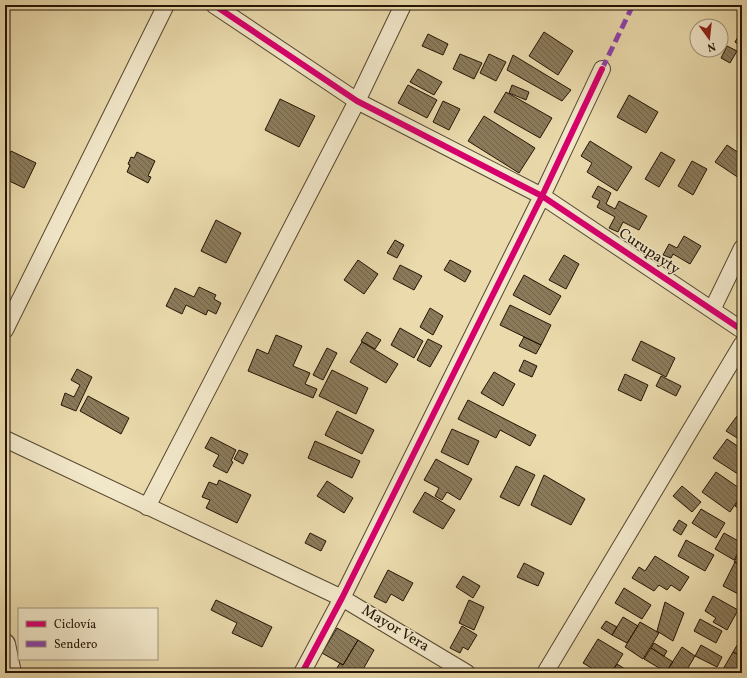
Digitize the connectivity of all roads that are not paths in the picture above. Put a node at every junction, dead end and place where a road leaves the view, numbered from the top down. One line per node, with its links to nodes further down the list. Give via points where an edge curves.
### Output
1 (166, 5): 9 (street)
2 (214, 5): 5 (street, Curupayty)
3 (403, 5): 5 (street)
4 (602, 69): 6 (street)
5 (358, 101): 6 (street, Curupayty); 13 (street)
6 (542, 196): 8 (street, Curupayty); 14 (street)
7 (742, 248): 8 (street)
8 (712, 310): 10 (street, Curupayty)
9 (5, 330)
10 (742, 330)
11 (742, 344): 19 (street)
12 (5, 439): 13 (street, Mayor Vera)
13 (147, 507): 14 (street, Mayor Vera)
14 (342, 598): 17 (street); 18 (street, Mayor Vera)
15 (5, 644): 16 (street)
16 (11, 673)
17 (302, 673)
18 (467, 673)
19 (545, 673)

